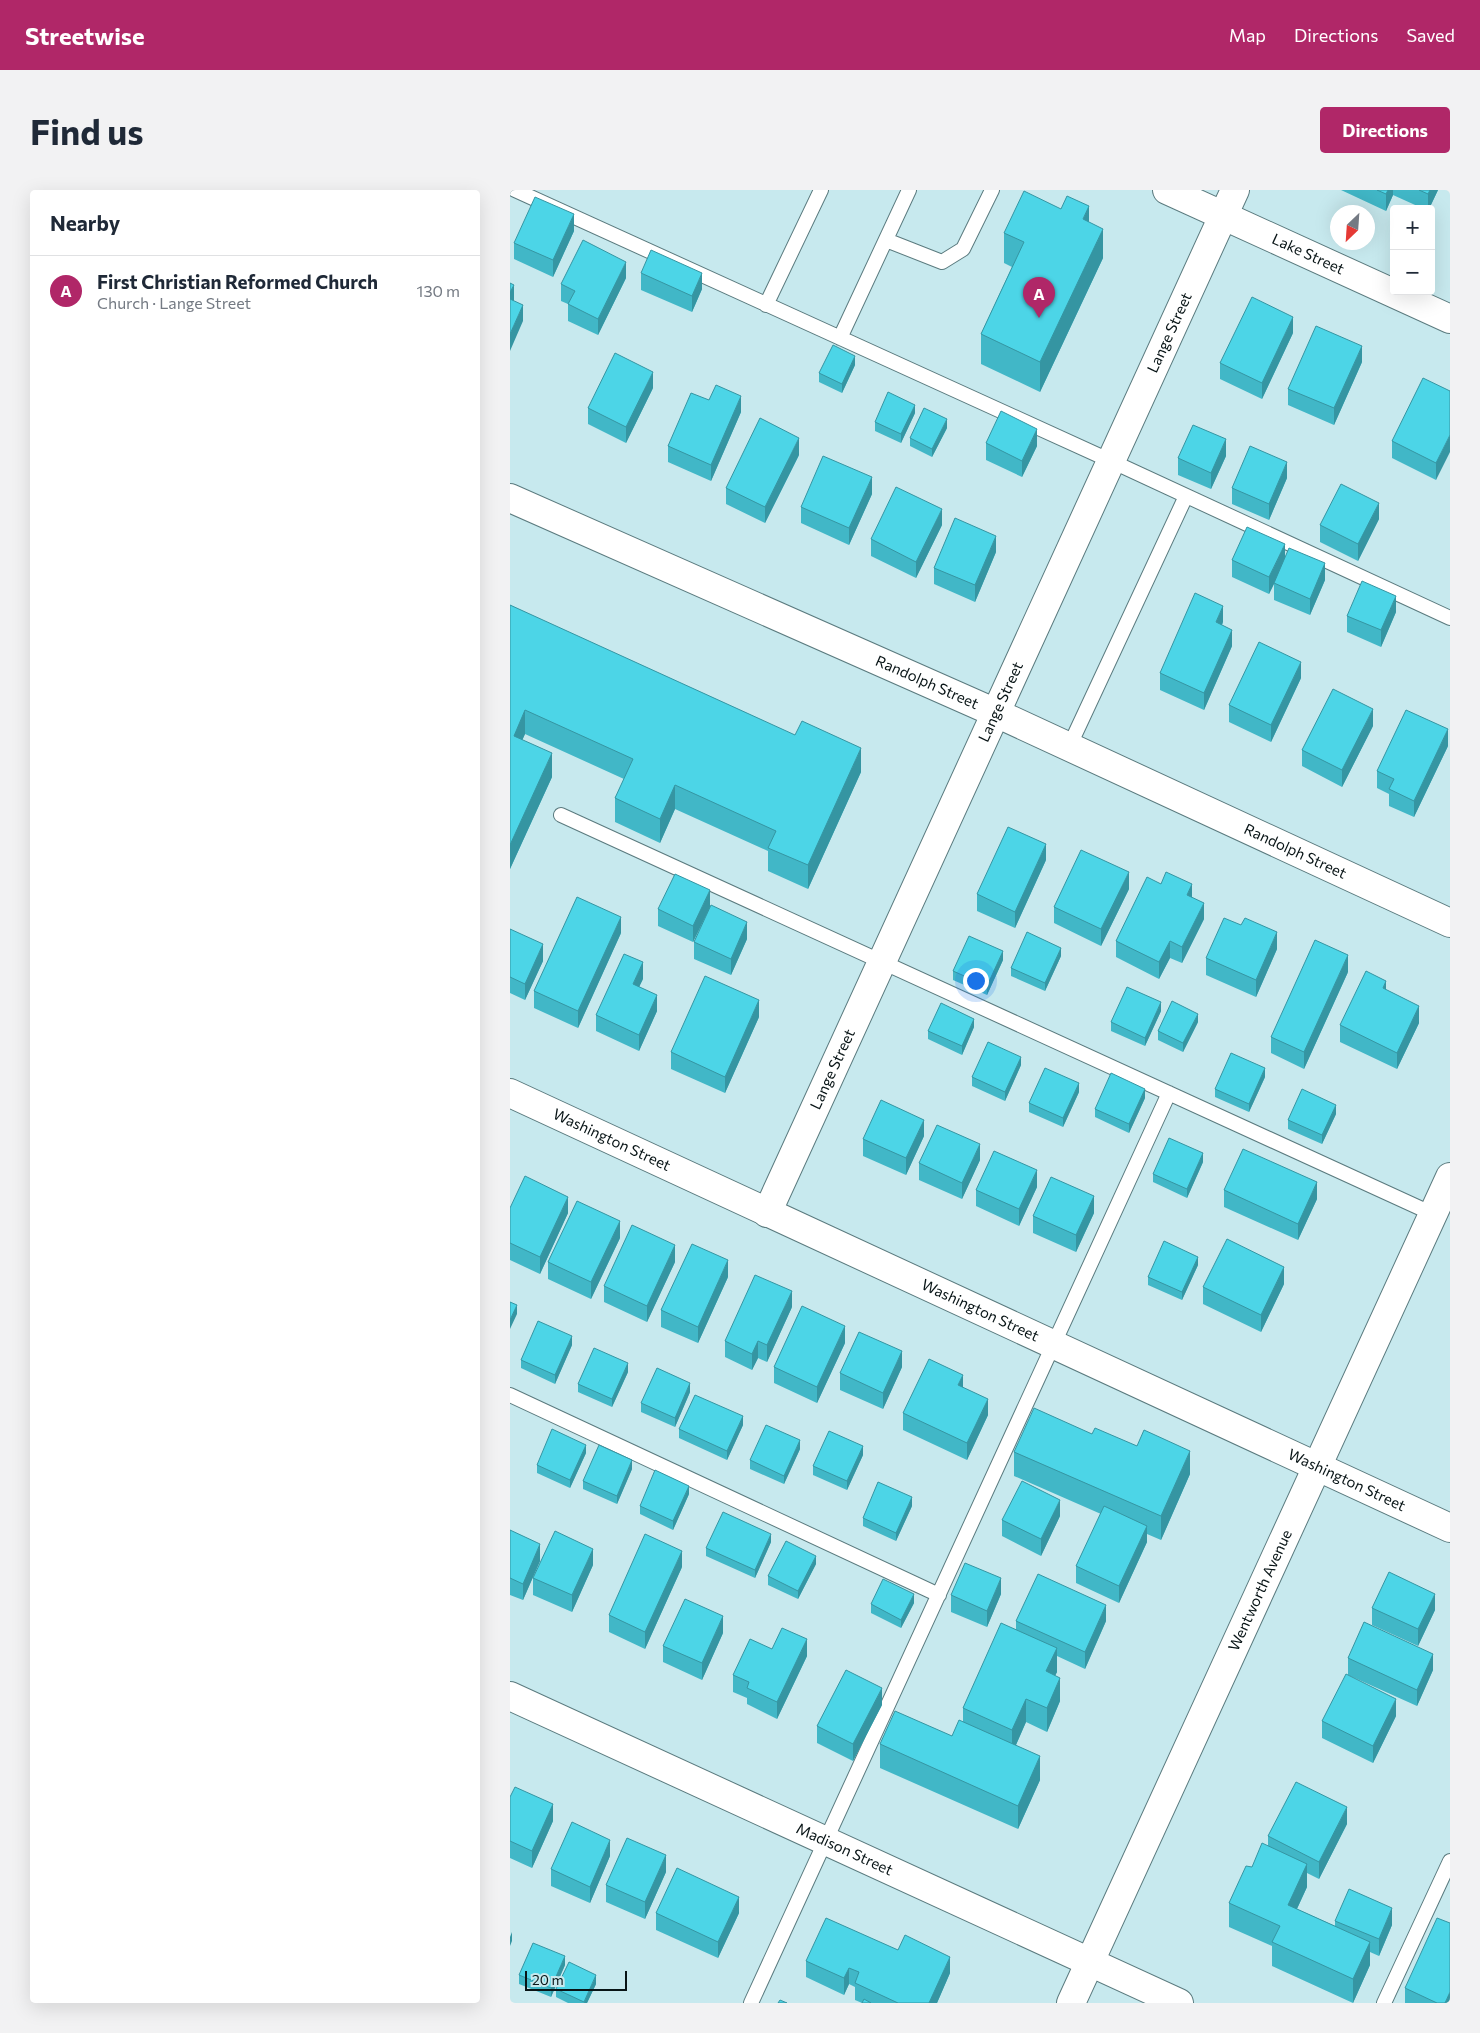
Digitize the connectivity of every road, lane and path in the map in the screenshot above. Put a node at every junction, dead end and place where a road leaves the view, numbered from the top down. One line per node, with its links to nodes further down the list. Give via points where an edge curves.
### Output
1 (515, 190): 9 (lane)
2 (820, 190): 9 (lane)
3 (909, 190): 8 (lane)
4 (992, 190): 8 (lane, via 963,249 942,262)
5 (1167, 190): 7 (street, Lake Street)
6 (1235, 190): 7 (street, Lange Street)
7 (1223, 216): 10 (street, Lake Street); 12 (street, Lange Street)
8 (886, 240): 11 (lane)
9 (766, 305): 11 (lane)
10 (1450, 319)
11 (840, 338): 12 (lane)
12 (1111, 461): 13 (lane); 16 (street, Lange Street)
13 (1186, 496): 15 (lane); 17 (lane)
14 (510, 498): 16 (street, Randolph Street)
15 (1450, 618)
16 (996, 712): 17 (street, Randolph Street); 20 (street, Lange Street)
17 (1069, 747): 19 (street, Randolph Street)
18 (561, 815): 20 (lane)
19 (1450, 923)
20 (882, 962): 22 (lane); 24 (street, Lange Street)
21 (510, 1093): 24 (street, Washington Street)
22 (1169, 1094): 25 (lane); 26 (lane)
23 (1450, 1177): 25 (street, Wentworth Avenue)
24 (767, 1213): 26 (street, Washington Street)
25 (1433, 1214): 28 (street, Wentworth Avenue)
26 (1053, 1346): 28 (street, Washington Street); 30 (lane)
27 (510, 1395): 30 (lane)
28 (1316, 1468): 29 (street, Washington Street); 34 (street, Wentworth Avenue)
29 (1450, 1528)
30 (939, 1595): 32 (lane)
31 (510, 1696): 32 (street, Madison Street)
32 (826, 1841): 34 (street, Madison Street); 35 (lane)
33 (1450, 1861): 38 (lane)
34 (1089, 1962): 36 (street, Wentworth Avenue); 37 (street, Madison Street)
35 (751, 2003)
36 (1071, 2003)
37 (1179, 2003)
38 (1384, 2003)

